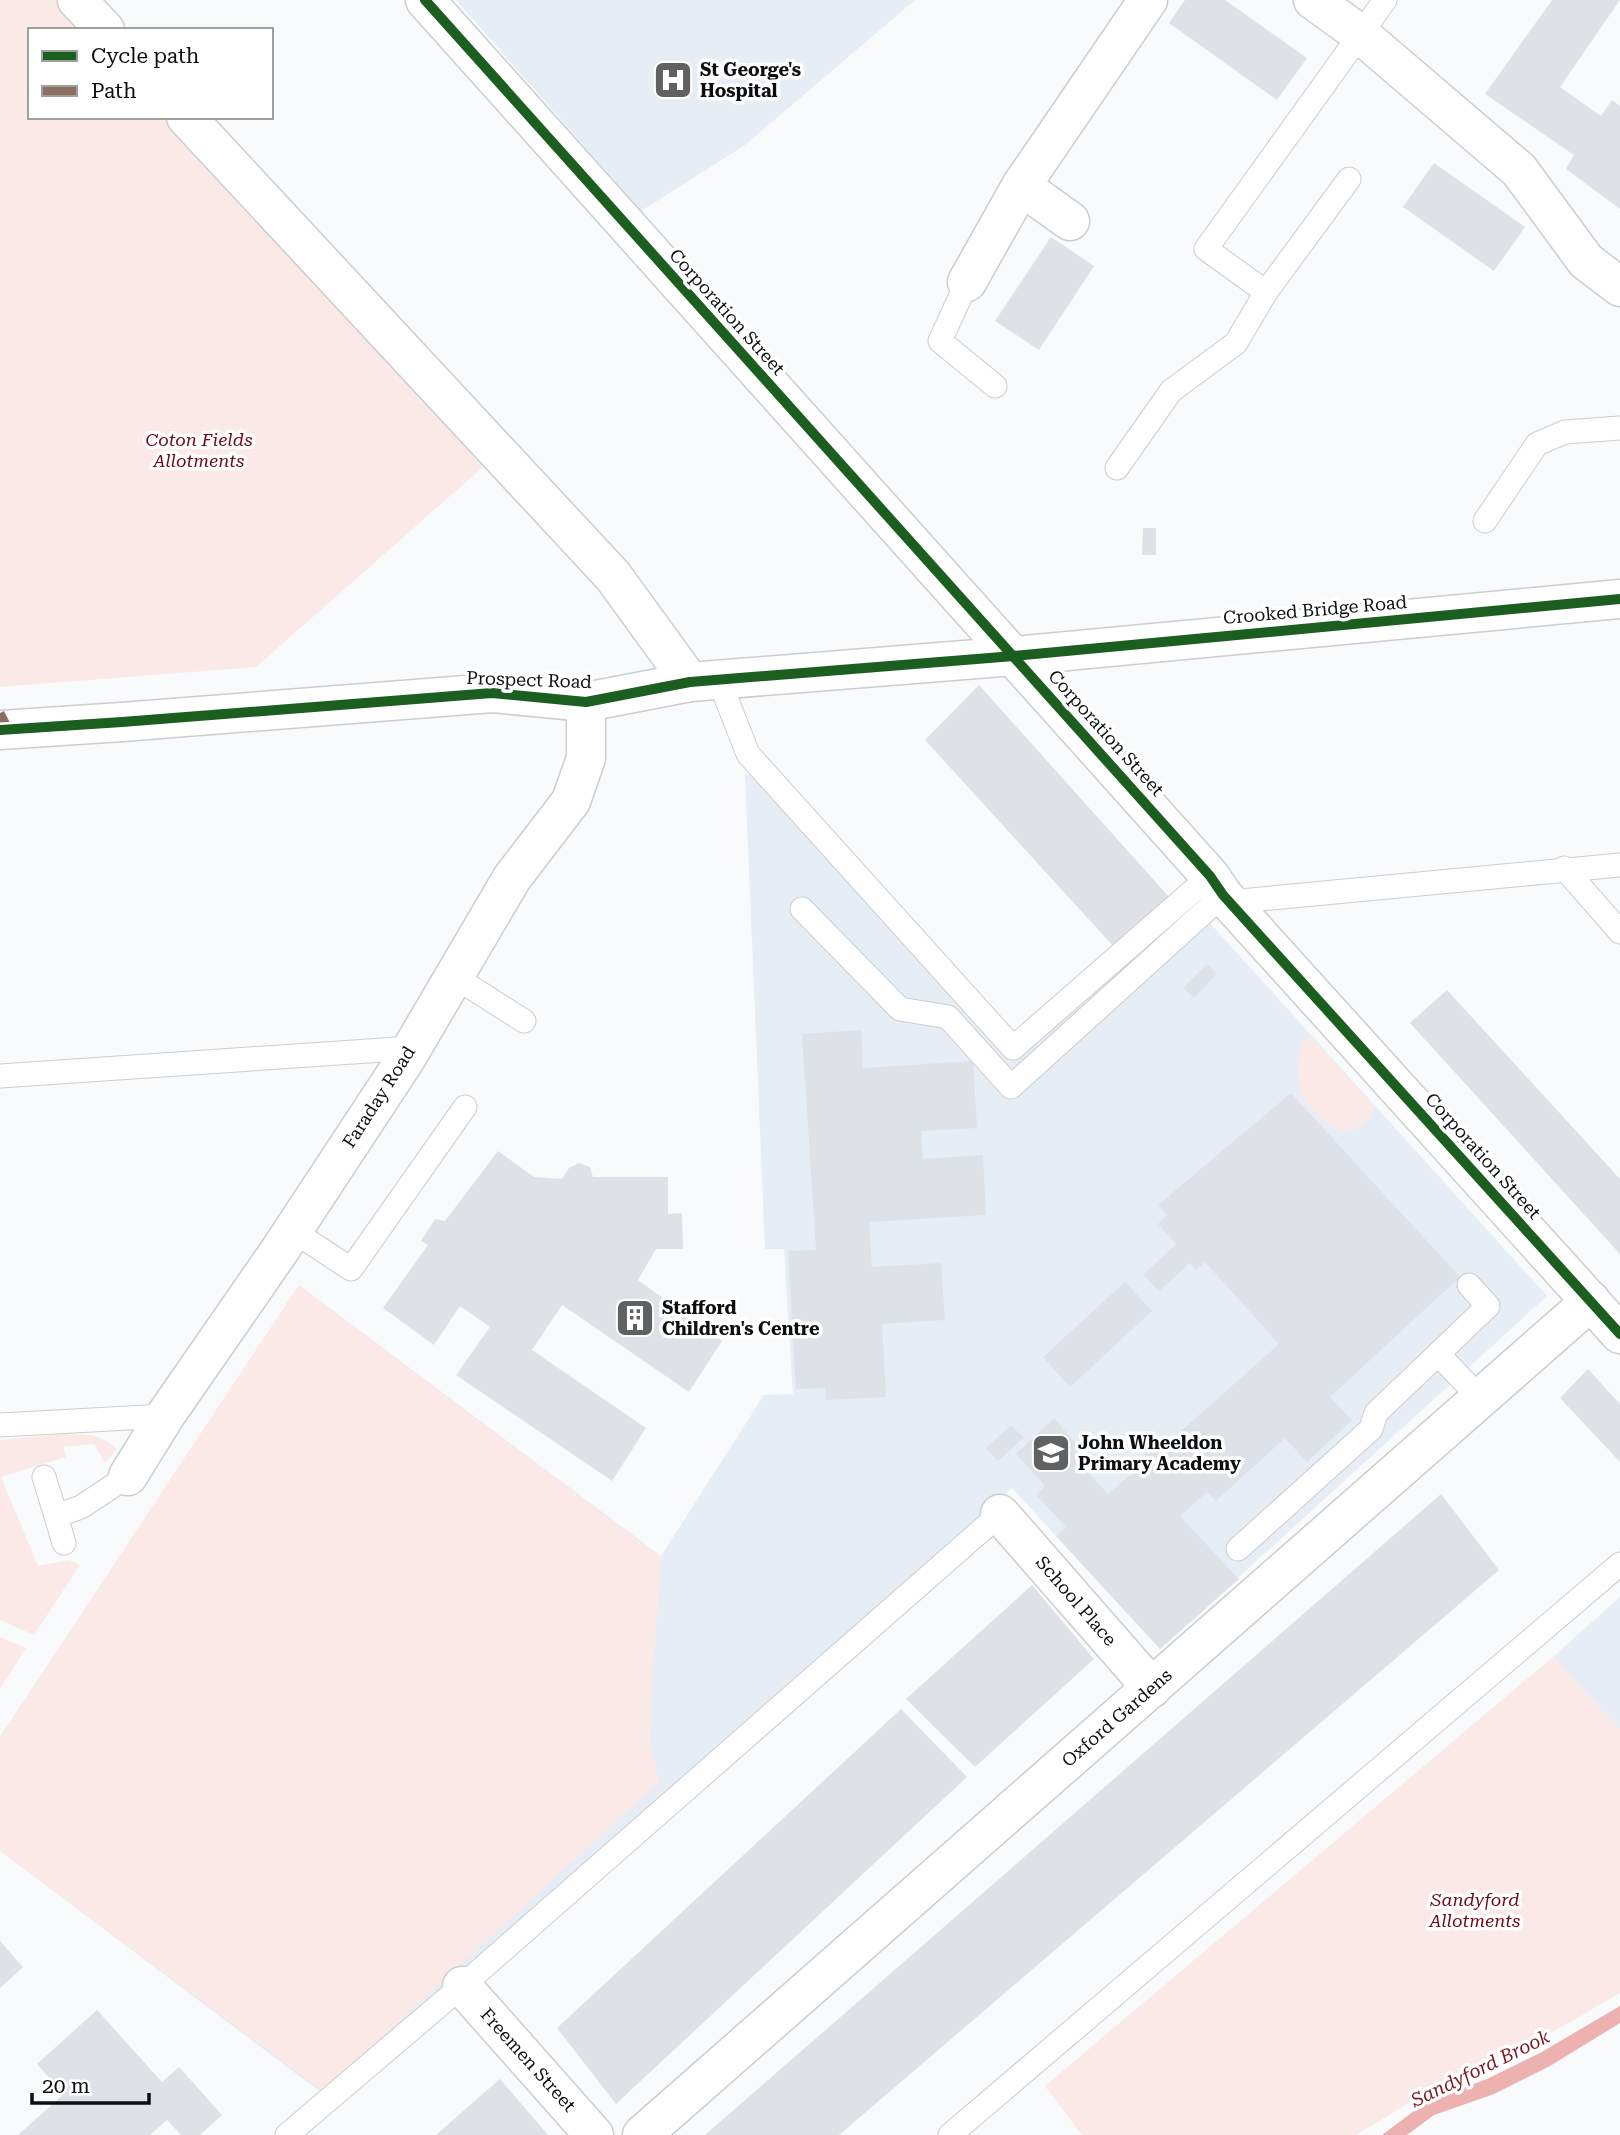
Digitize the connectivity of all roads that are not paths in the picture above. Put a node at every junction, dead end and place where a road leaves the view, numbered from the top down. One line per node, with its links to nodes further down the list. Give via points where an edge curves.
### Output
1 (78, 0): 6 (street)
2 (425, 0): 20 (street, Corporation Street)
3 (1148, 0): 10 (street)
4 (1313, 0): 7 (street)
5 (1385, 0): 7 (lane)
6 (103, 28)
7 (1360, 34): 13 (street, via 1519,170 1586,261); 14 (lane, via 1206,249)
8 (189, 119): 21 (street)
9 (1349, 179): 14 (lane)
10 (1021, 186): 11 (street); 12 (street)
11 (1070, 220)
12 (967, 282): 15 (lane, via 940,341)
13 (1620, 287)
14 (1266, 292): 17 (lane, via 1237,343 1171,391)
15 (995, 387)
16 (1620, 428): 18 (lane, via 1565,432 1537,444)
17 (1117, 468)
18 (1485, 521)
19 (1620, 599): 20 (street, Crooked Bridge Road)
20 (1014, 656): 21 (street, Prospect Road); 26 (street, Corporation Street)
21 (705, 681): 22 (street, Prospect Road); 26 (lane, via 748,754 1013,1048)
22 (586, 702): 23 (street, Prospect Road, via 492,693); 29 (street, Faraday Road, via 586,758 570,801 512,878)
23 (0, 730)
24 (1620, 865): 25 (lane)
25 (1564, 869): 26 (lane); 28 (lane)
26 (1221, 891): 27 (lane, via 1011,1087 948,1017 900,1009); 36 (street, Corporation Street)
27 (802, 909)
28 (1620, 932)
29 (455, 977): 30 (lane); 31 (street, Faraday Road)
30 (524, 1021)
31 (412, 1048): 32 (lane); 34 (street, Faraday Road)
32 (0, 1076)
33 (465, 1107): 34 (lane, via 351,1269)
34 (293, 1231): 40 (street, Faraday Road)
35 (1469, 1285): 38 (lane, via 1488,1306)
36 (1591, 1301): 37 (street, Corporation Street); 39 (street, Oxford Gardens)
37 (1620, 1334)
38 (1438, 1354): 39 (lane); 47 (lane, via 1376,1413 1371,1429)
39 (1480, 1398): 49 (street, Oxford Gardens)
40 (165, 1416): 41 (lane); 42 (street, Faraday Road)
41 (0, 1425)
42 (128, 1475): 45 (lane, via 81,1507)
43 (44, 1477): 45 (lane)
44 (1000, 1514): 49 (street, School Place); 50 (lane)
45 (56, 1516): 46 (lane)
46 (64, 1543)
47 (1238, 1549)
48 (1620, 1564): 54 (lane)
49 (1152, 1688): 53 (street, Oxford Gardens)
50 (462, 1986): 51 (lane); 52 (street, Freemen Street)
51 (288, 2135)
52 (594, 2135)
53 (642, 2135)
54 (952, 2135)

